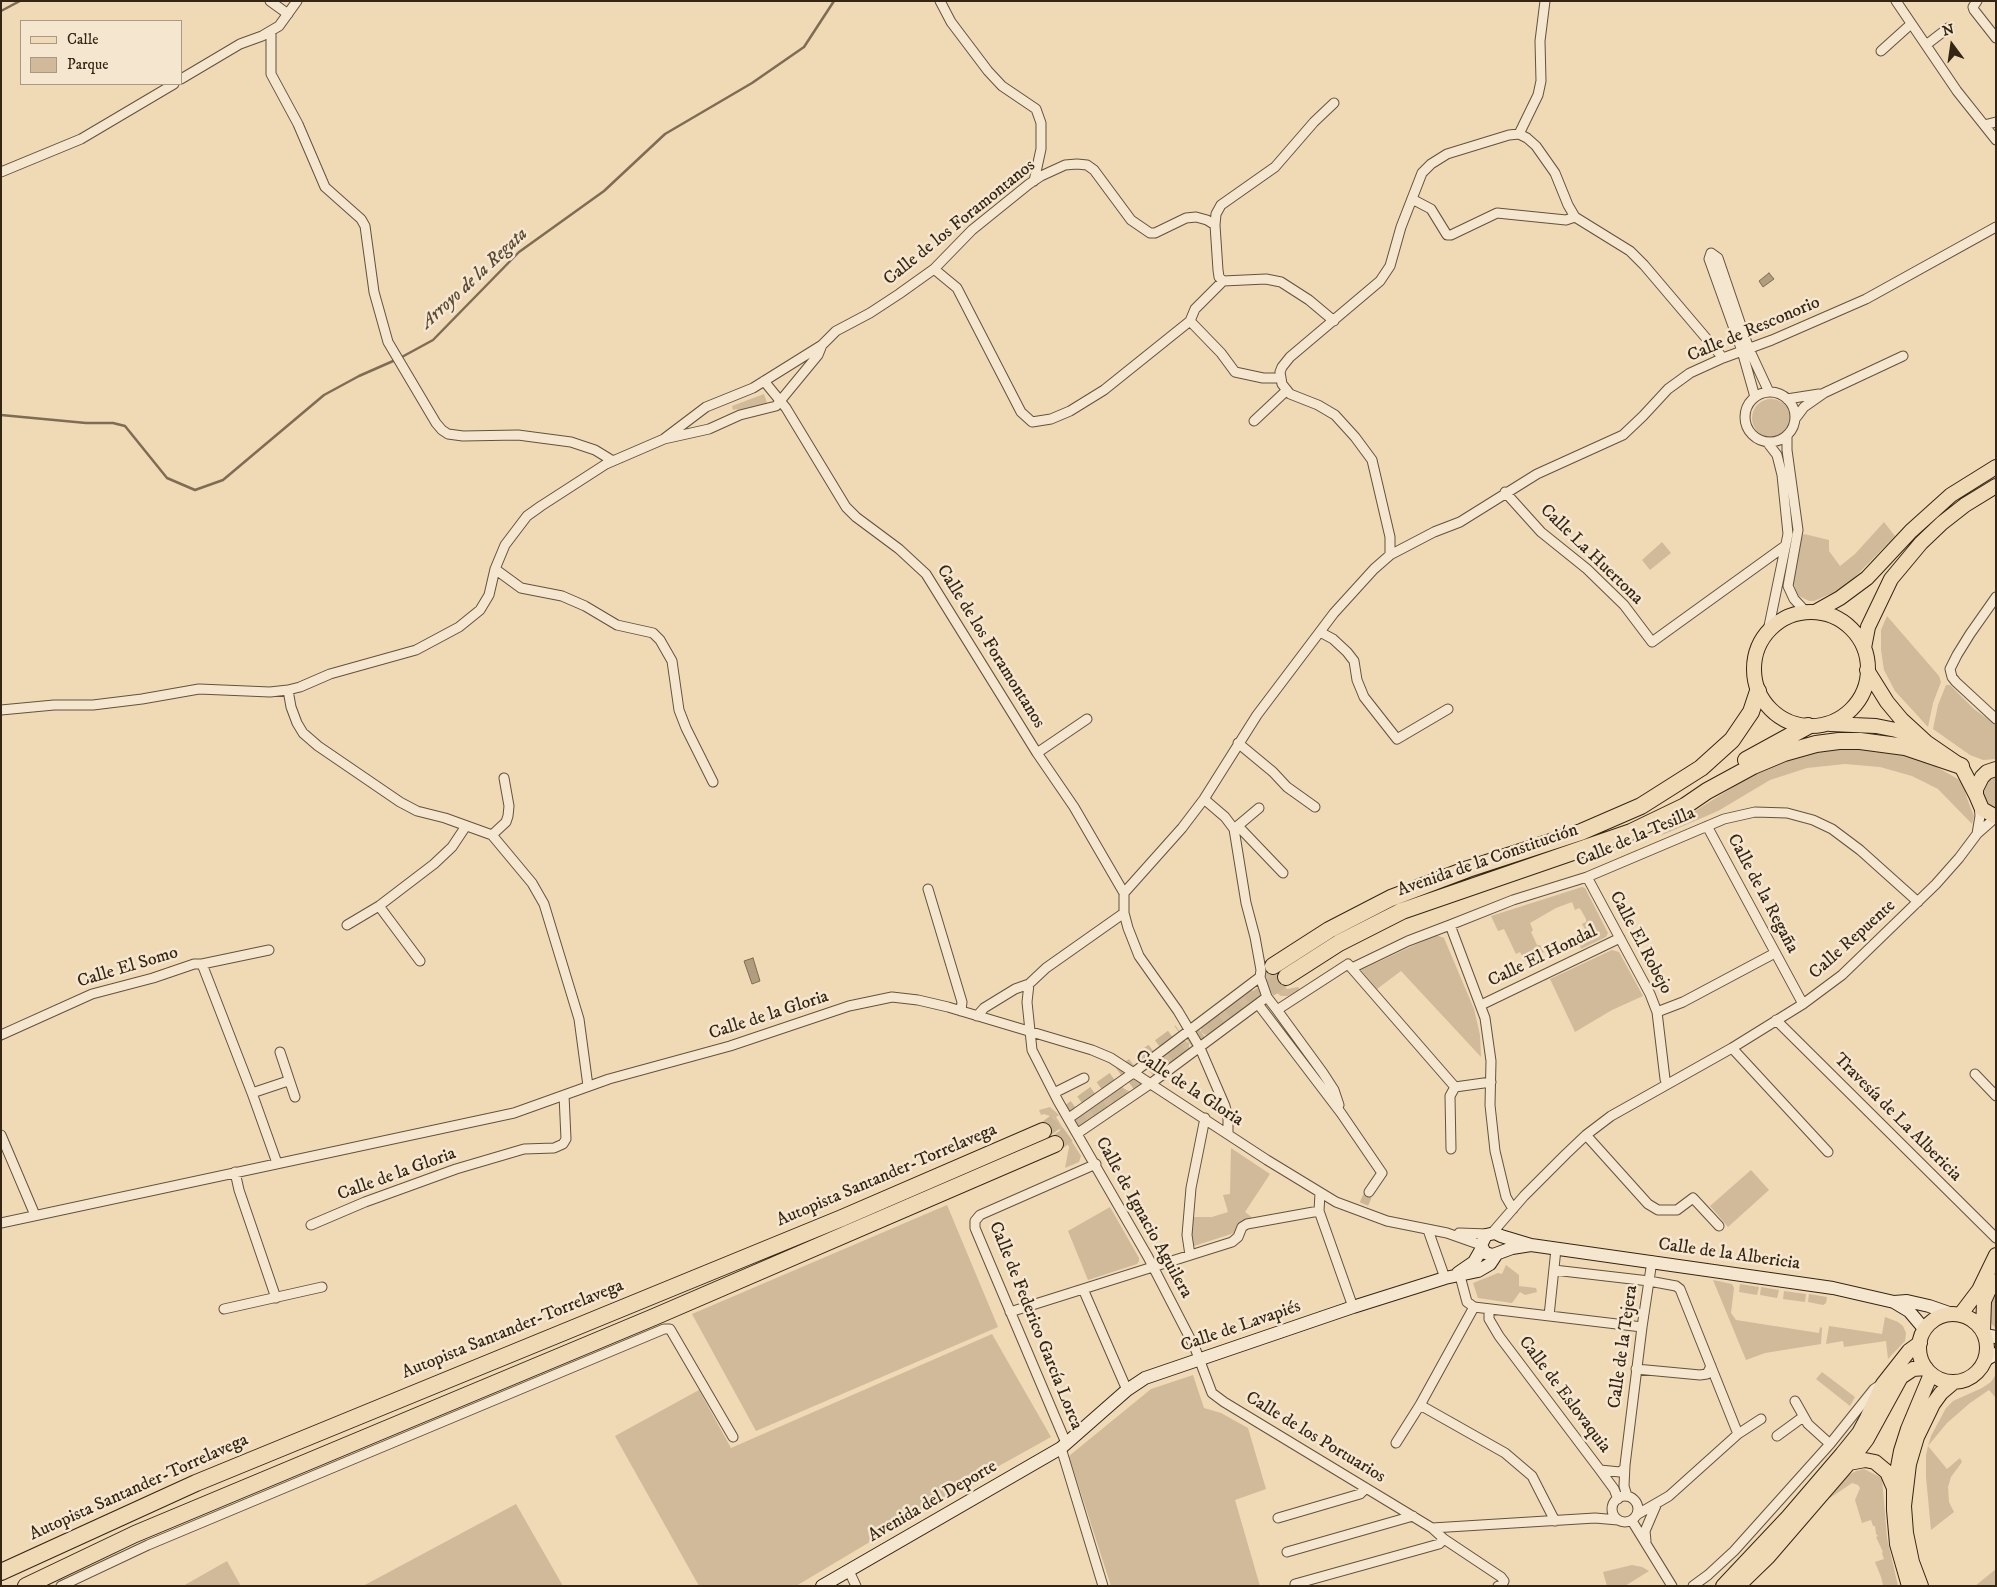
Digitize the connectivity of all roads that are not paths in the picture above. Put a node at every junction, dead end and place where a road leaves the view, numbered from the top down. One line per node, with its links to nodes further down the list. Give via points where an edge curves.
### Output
1 (270, 1): 7 (street)
2 (297, 1): 7 (street)
3 (940, 1): 22 (street, via 951,22 988,72 1002,86 1036,109 1041,123 1041,149)
4 (1545, 1): 19 (street, via 1540,41 1541,81 1538,95)
5 (1896, 1): 8 (street)
6 (1977, 1): 11 (street, via 1974,10)
7 (288, 14): 10 (street, via 280,26)
8 (1911, 24): 12 (street); 13 (street)
9 (1948, 28): 12 (street)
10 (271, 31): 14 (street, via 240,44); 48 (street, via 271,67 276,86 298,124 325,187 365,226 378,310 388,342 436,423 448,434 518,435 571,442)
11 (1996, 38)
12 (1926, 45): 18 (street)
13 (1881, 50)
14 (182, 78)
15 (172, 85): 21 (street, via 81,139)
16 (1334, 103): 25 (street, via 1275,167 1221,205)
17 (1996, 122): 18 (street)
18 (1984, 125): 20 (street)
19 (1519, 134): 23 (street, via 1462,148 1439,159 1422,173); 24 (street, via 1545,157)
20 (1996, 140)
21 (1, 172)
22 (1034, 181): 25 (street, Calle de los Foramontanos, via 1065,165 1087,165 1131,220 1150,233 1186,218 1202,219); 27 (street, Calle de los Foramontanos, via 972,230)
23 (1412, 199): 24 (street, via 1431,210 1447,235 1502,212 1566,220); 30 (street, via 1390,266 1380,281)
24 (1575, 217): 34 (street, via 1630,251)
25 (1215, 225): 28 (street, via 1219,277)
26 (1996, 227): 32 (street, Calle de Resconorio, via 1866,299)
27 (934, 269): 29 (street, via 957,288 1021,412 1032,422 1070,412 1086,402); 31 (street, Calle de los Foramontanos, via 870,313 836,331)
28 (1223, 281): 29 (street, via 1195,309); 30 (street, via 1281,282)
29 (1190, 321): 35 (street, via 1235,372)
30 (1334, 321): 35 (street, via 1282,366)
31 (822, 346): 36 (street, Calle de los Foramontanos); 42 (street, Calle de los Foramontanos)
32 (1746, 350): 32 (street, via 1718,258 1711,253 1709,259); 34 (street, Calle de Resconorio); 38 (street); 40 (street)
33 (1902, 356): 39 (street)
34 (1723, 358): 51 (street, Calle de Resconorio, via 1676,382 1623,435 1536,474)
35 (1280, 378): 37 (street)
36 (764, 381): 42 (street, Calle de los Foramontanos); 46 (street, Calle de los Foramontanos, via 706,406)
37 (1287, 390): 44 (street); 53 (street, via 1335,415 1372,460 1390,537)
38 (1768, 392): 40 (street); 41 (street)
39 (1824, 393): 41 (street); 43 (street, via 1804,407)
40 (1755, 397): 47 (street, via 1748,405 1746,424 1750,433)
41 (1787, 399): 43 (street)
42 (780, 401): 46 (street, Calle de los Foramontanos, via 776,406 740,415 709,429); 73 (street, Calle de los Foramontanos, via 846,507 900,548 926,574)
43 (1795, 419): 45 (street)
44 (1254, 421)
45 (1787, 435): 47 (street); 58 (street, via 1798,530 1788,586 1794,599)
46 (664, 439): 48 (street, Calle de los Foramontanos)
47 (1768, 442): 52 (street, via 1777,455 1782,475 1788,534)
48 (614, 461): 55 (street, Calle de los Foramontanos, via 568,487 527,516 505,545)
49 (1996, 467): 58 (main road, via 1951,495 1911,531 1867,578 1840,598)
50 (1996, 486): 61 (main road, via 1942,524 1899,568 1881,596 1868,627)
51 (1505, 492): 53 (street, Calle de Resconorio, via 1460,522); 56 (street, Calle La Huertona, via 1541,532 1587,569 1624,605 1652,642)
52 (1785, 546): 54 (street); 56 (street)
53 (1390, 556): 60 (street, Calle de Resconorio, via 1374,569)
54 (1781, 568): 56 (street, via 1772,564); 59 (street)
55 (495, 569): 63 (street, Calle de los Foramontanos, via 485,603 459,627 416,650 330,674); 77 (street, via 521,588 562,596 618,625 653,633 672,661 679,710)
56 (1755, 569)
57 (1996, 597): 68 (street, via 1950,669 1956,682)
58 (1811, 612): 59 (main road, via 1789,616); 61 (main road, via 1833,617 1849,627)
59 (1768, 631): 64 (main road, via 1756,654)
60 (1320, 632): 65 (street, via 1354,661 1358,685 1364,697 1397,739); 72 (street, Calle de Resconorio)
61 (1864, 648): 62 (main road)
62 (1867, 670): 69 (main road, via 1859,698 1846,714); 71 (main road, via 1887,702)
63 (288, 690): 66 (street, Calle de los Foramontanos, via 199,689 93,705); 84 (street, via 297,723 318,746 400,802)
64 (1758, 691): 70 (main road, via 1778,716); 103 (highway, Avenida de la Constitución, via 1751,712 1732,740 1701,768 1641,806 1581,832 1391,898 1328,930)
65 (1448, 709)
66 (1, 710)
67 (1087, 718): 73 (street, Calle de los Foramontanos)
68 (1996, 719)
69 (1829, 724): 70 (main road); 71 (main road, via 1876,726)
70 (1808, 726): 78 (highway, via 1744,761)
71 (1926, 742): 74 (main road)
72 (1238, 743): 79 (street, Calle de Resconorio); 81 (street, via 1287,787)
73 (1037, 752): 92 (street, Calle de los Foramontanos, via 1074,807)
74 (1961, 766): 75 (main road); 78 (highway, via 1905,747 1840,741 1816,744 1776,756); 80 (main road)
75 (1995, 769): 80 (main road, via 1982,777 1976,788)
76 (504, 778): 88 (street, via 508,816)
77 (714, 782)
78 (1707, 792): 106 (highway, Avenida de la Constitución, via 1652,824 1611,840 1402,911 1339,943)
79 (1204, 799): 86 (street); 92 (street, Calle de Resconorio)
80 (1977, 800): 83 (main road, via 1986,813); 87 (street, Calle Repuente, via 1980,816)
81 (1315, 807)
82 (1259, 808): 86 (street)
83 (1996, 817): 87 (street, Calle Repuente)
84 (466, 826): 88 (street); 94 (street, via 452,847 434,864)
85 (1707, 826): 90 (street, Calle de la Tesilla); 93 (street, Calle de la Tesilla, via 1755,812 1787,813 1812,820 1848,840); 100 (street, Calle de la Regaña)
86 (1236, 828): 89 (street); 105 (street)
87 (1977, 834): 93 (street, Calle Repuente, via 1960,858)
88 (492, 835): 130 (street, via 532,883 544,904 579,1019)
89 (1283, 873)
90 (1587, 878): 97 (street, Calle de la Tesilla, via 1513,900); 98 (street, Calle El Robejo)
91 (928, 889): 113 (street, via 962,1002)
92 (1124, 893): 95 (street)
93 (1918, 902): 110 (street, Calle Repuente, via 1850,968)
94 (379, 906): 96 (street); 101 (street)
95 (1124, 913): 107 (street, via 1054,962); 117 (street, via 1140,956)
96 (347, 925)
97 (1450, 925): 104 (street, Calle de la Tesilla); 111 (street)
98 (1620, 938): 111 (street, Calle El Hondal); 114 (street, Calle El Robejo)
99 (269, 950): 102 (street, Calle El Somo)
100 (1775, 953): 110 (street, Calle de la Regaña); 114 (street, via 1683,1002)
101 (420, 961)
102 (202, 964): 119 (street, Calle El Somo, via 92,994); 132 (street)
103 (1274, 966)
104 (1350, 966): 112 (street, Calle de la Tesilla); 131 (street)
105 (1260, 977): 108 (street); 117 (street)
106 (1286, 977)
107 (1029, 984): 115 (street, via 984,1008); 118 (street, via 1027,1002)
108 (1267, 997): 109 (street); 112 (street)
109 (1258, 1004): 120 (street); 137 (street)
110 (1803, 1004): 116 (street, Calle Repuente)
111 (1481, 1005): 127 (street, via 1488,1031)
112 (1277, 1010): 137 (street, via 1334,1090)
113 (961, 1011): 115 (street, Calle de la Gloria); 130 (street, Calle de la Gloria, via 918,1000 879,999)
114 (1657, 1012): 129 (street, Calle El Robejo)
115 (977, 1016): 118 (street, Calle de la Gloria)
116 (1776, 1020): 121 (street, Calle Repuente); 162 (street, Travesía de La Albericia)
117 (1190, 1031): 120 (street); 123 (street)
118 (1031, 1033): 123 (street, Calle de la Gloria, via 1092,1050); 133 (street, Calle de Ignacio Aguilera, via 1032,1050)
119 (1, 1035)
120 (1200, 1048): 128 (street); 142 (street, via 1225,1106)
121 (1732, 1048): 129 (street, Calle Repuente); 147 (street)
122 (280, 1052): 126 (street)
123 (1133, 1073): 128 (street, Calle de la Gloria); 138 (street)
124 (1975, 1074): 135 (street)
125 (1084, 1078): 133 (street)
126 (288, 1081): 132 (street); 136 (street)
127 (1492, 1082): 131 (street); 153 (street, via 1490,1105 1495,1151 1506,1197)
128 (1150, 1084): 139 (street, Calle de la Gloria); 141 (street)
129 (1667, 1084): 144 (street, Calle Repuente)
130 (588, 1086): 134 (street, Calle de la Gloria)
131 (1455, 1087): 146 (street, via 1450,1096)
132 (252, 1093): 148 (street)
133 (1054, 1093): 138 (street, Calle de Ignacio Aguilera)
134 (564, 1095): 148 (street, Calle de la Gloria, via 493,1118); 157 (street, Calle de la Gloria, via 566,1139 563,1144 554,1148 524,1149 456,1169)
135 (1996, 1096)
136 (295, 1098)
137 (1341, 1113): 151 (street, via 1382,1173)
138 (1069, 1118): 141 (street, Calle de Ignacio Aguilera)
139 (1205, 1118): 142 (street, Calle de la Gloria); 167 (street, via 1191,1188 1187,1235)
140 (1042, 1131): 225 (highway, Autopista Santander-Torrelavega, via 842,1218 196,1483)
141 (1078, 1133): 149 (street, Calle de Ignacio Aguilera)
142 (1228, 1134): 152 (street, Calle de la Gloria)
143 (1, 1135): 155 (street)
144 (1586, 1135): 153 (street, Calle Repuente); 158 (street, via 1648,1204 1658,1210 1677,1210 1693,1198)
145 (1055, 1144): 228 (highway, Autopista Santander-Torrelavega, via 662,1314 136,1534)
146 (1451, 1149)
147 (1828, 1152)
148 (277, 1164): 150 (street, Calle de la Gloria)
149 (1096, 1164): 170 (street, Calle de Ignacio Aguilera); 183 (street, Calle de Federico García Lorca, via 980,1215 975,1221 975,1228)
150 (235, 1172): 155 (street, Calle de la Gloria); 177 (street)
151 (1368, 1192)
152 (1320, 1193): 154 (street); 159 (street, Calle de la Gloria, via 1363,1208 1387,1221)
153 (1513, 1209): 160 (street, Calle Repuente)
154 (1319, 1211): 167 (street, via 1255,1222 1242,1228 1232,1242); 179 (street)
155 (35, 1215): 156 (street, Calle de la Gloria)
156 (1, 1222)
157 (311, 1225)
158 (1719, 1226)
159 (1428, 1230): 161 (street, Calle de la Gloria); 173 (street)
160 (1496, 1232): 161 (street, Calle de la Gloria); 163 (main road, Calle de la Albericia); 164 (main road, via 1483,1238); 166 (main road, via 1504,1245)
161 (1447, 1233): 164 (street, Calle de la Gloria)
162 (1996, 1238)
163 (1531, 1245): 165 (main road, Calle de la Albericia); 166 (main road, Calle de la Albericia)
164 (1482, 1246): 166 (main road, via 1488,1254); 173 (main road, Calle de Lavapiés, via 1474,1262)
165 (1556, 1249): 169 (main road, Calle de la Albericia); 171 (street)
166 (1498, 1254): 173 (main road, Calle de Lavapiés, via 1478,1271)
167 (1190, 1255): 170 (street)
168 (1996, 1255): 184 (main road, via 1979,1290)
169 (1652, 1261): 174 (street, Calle de la Tejera); 178 (main road, Calle de la Albericia, via 1833,1288)
170 (1154, 1267): 176 (street); 190 (street, Calle de Ignacio Aguilera)
171 (1554, 1270): 174 (street, Calle de la Albericia); 185 (street)
172 (1996, 1276): 187 (main road, via 1984,1301)
173 (1452, 1277): 179 (main road, Calle de Lavapiés); 180 (street, via 1467,1302)
174 (1649, 1281): 186 (street, Calle de la Tejera); 191 (street, Calle de la Albericia, via 1680,1289)
175 (322, 1287): 177 (street)
176 (1083, 1289): 183 (street); 196 (street)
177 (276, 1298): 181 (street)
178 (1894, 1302): 184 (main road, Calle de la Albericia, via 1907,1301); 188 (main road, Calle de la Albericia, via 1909,1311)
179 (1353, 1307): 190 (main road, Calle de Lavapiés)
180 (1474, 1307): 182 (street); 198 (street)
181 (224, 1309)
182 (1489, 1309): 185 (street); 209 (street, Calle de Eslovaquia, via 1489,1319 1499,1336)
183 (1010, 1312): 206 (street, Calle de Federico García Lorca)
184 (1956, 1315): 187 (main road, via 1973,1320); 188 (main road, via 1937,1319)
185 (1549, 1316): 186 (street)
186 (1642, 1327): 192 (street, Calle de la Tejera)
187 (1988, 1334): 189 (main road, via 1987,1352)
188 (1922, 1337): 193 (main road, via 1922,1361); 195 (main road)
189 (1990, 1357): 194 (main road, via 1973,1375)
190 (1200, 1360): 196 (main road, Calle de Lavapiés, via 1145,1378); 210 (street, Calle de los Portuarios, via 1212,1392 1224,1402)
191 (1711, 1366): 192 (street, via 1707,1374 1700,1375); 201 (street)
192 (1636, 1369): 208 (street, Calle de la Tejera)
193 (1929, 1371): 194 (main road, via 1942,1380); 207 (main road, via 1913,1369 1901,1377 1867,1439); 211 (main road, via 1908,1429)
194 (1954, 1382): 238 (main road, via 1933,1404 1917,1437 1909,1464 1904,1506 1906,1533)
195 (1883, 1384): 205 (street, via 1874,1389); 235 (main road, via 1853,1440 1788,1518)
196 (1127, 1390): 206 (main road, Calle de Lavapiés)
197 (1795, 1401): 199 (street)
198 (1420, 1405): 204 (street); 219 (street, via 1505,1453 1532,1476)
199 (1803, 1417): 202 (street); 205 (street)
200 (1761, 1419): 201 (street)
201 (1738, 1434): 213 (street)
202 (1778, 1436)
203 (733, 1437): 229 (street, via 670,1329 664,1329 165,1538)
204 (1396, 1443)
205 (1830, 1444): 234 (street, via 1734,1551)
206 (1063, 1446): 224 (main road, Avenida del Deporte); 232 (street, Calle de Federico García Lorca)
207 (1849, 1463): 211 (main road, via 1875,1462 1887,1472); 236 (main road, via 1768,1557)
208 (1625, 1468): 209 (street, via 1620,1472); 212 (street, Calle de la Tejera)
209 (1600, 1470): 212 (street, Calle de Eslovaquia)
210 (1366, 1488): 214 (street, Calle de los Portuarios); 216 (street, via 1360,1494)
211 (1894, 1488): 237 (main road, via 1897,1544)
212 (1619, 1500): 215 (street, via 1635,1501 1638,1509); 217 (street); 218 (street, via 1612,1511)
213 (1657, 1502): 215 (street); 222 (street, via 1645,1531)
214 (1413, 1516): 220 (street, Calle de los Portuarios); 223 (street)
215 (1635, 1517): 218 (street, via 1627,1522); 222 (street)
216 (1278, 1518)
217 (1595, 1518): 218 (street); 219 (street)
218 (1618, 1520)
219 (1555, 1521): 220 (street)
220 (1432, 1528): 221 (street, Calle de los Portuarios)
221 (1444, 1539): 226 (street, Calle de los Portuarios, via 1501,1577); 227 (street, via 1439,1544)
222 (1646, 1544): 233 (street)
223 (1287, 1552)
224 (849, 1571): 230 (main road, Avenida del Deporte); 231 (street)
225 (1, 1572)
226 (1501, 1583)
227 (1295, 1584)
228 (26, 1586)
229 (61, 1586)
230 (822, 1586)
231 (856, 1586)
232 (1103, 1586)
233 (1672, 1586)
234 (1693, 1586)
235 (1723, 1586)
236 (1738, 1586)
237 (1909, 1586)
238 (1921, 1586)

